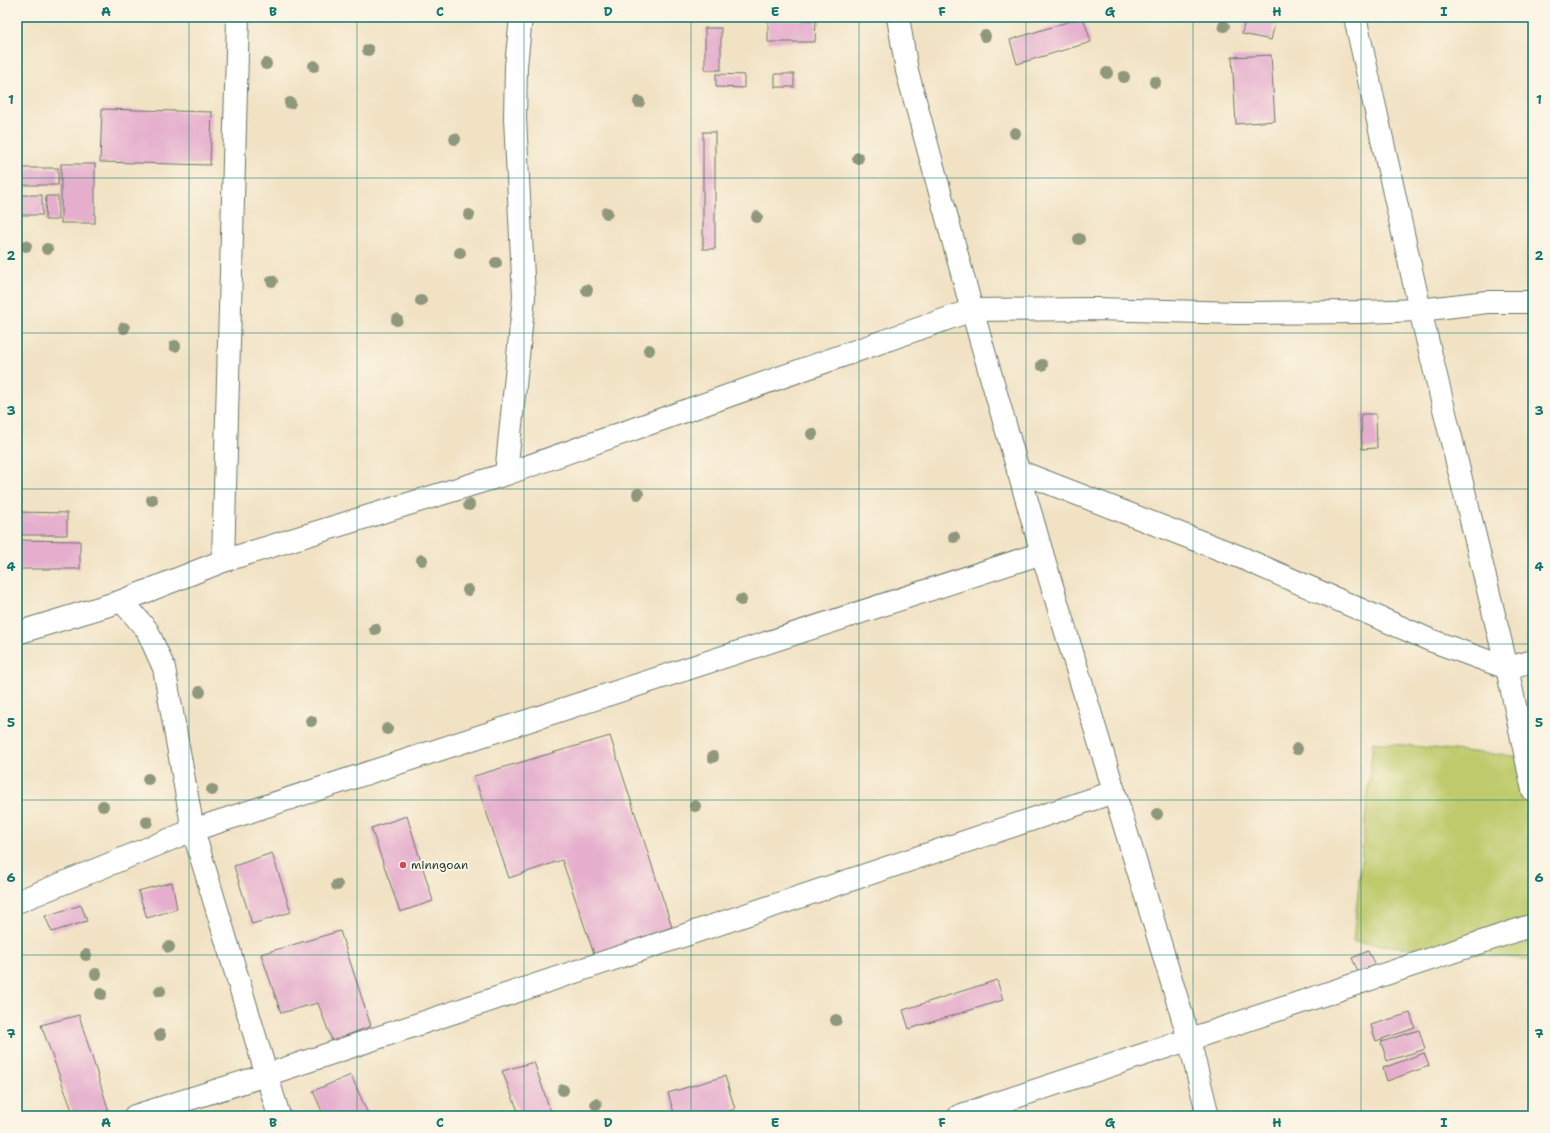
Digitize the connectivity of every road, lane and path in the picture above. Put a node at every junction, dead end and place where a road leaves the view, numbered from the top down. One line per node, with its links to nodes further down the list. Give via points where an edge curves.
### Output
1 (238, 17): 11 (street)
2 (521, 17): 9 (street, via 516,66 515,118 524,298)
3 (898, 17): 6 (street, via 908,71)
4 (1355, 17): 7 (street)
5 (1533, 302): 7 (street, via 1487,302)
6 (972, 310): 7 (street, via 1096,309 1245,313); 8 (street); 9 (street)
7 (1420, 310): 15 (street)
8 (1018, 471): 10 (street); 15 (street, via 1240,557 1430,640)
9 (506, 474): 11 (street)
10 (1042, 553): 17 (street); 18 (street)
11 (223, 560): 12 (street)
12 (122, 601): 13 (street); 18 (street, via 148,630 164,668)
13 (17, 632)
14 (1533, 661): 15 (street)
15 (1507, 668): 16 (street)
16 (1533, 790)
17 (1114, 792): 21 (street); 22 (street)
18 (193, 830): 19 (street); 22 (street)
19 (17, 902)
20 (1533, 925): 21 (street)
21 (1188, 1038): 25 (street); 26 (street)
22 (266, 1075): 23 (street); 24 (street)
23 (135, 1116)
24 (279, 1116)
25 (959, 1116)
26 (1208, 1116)

